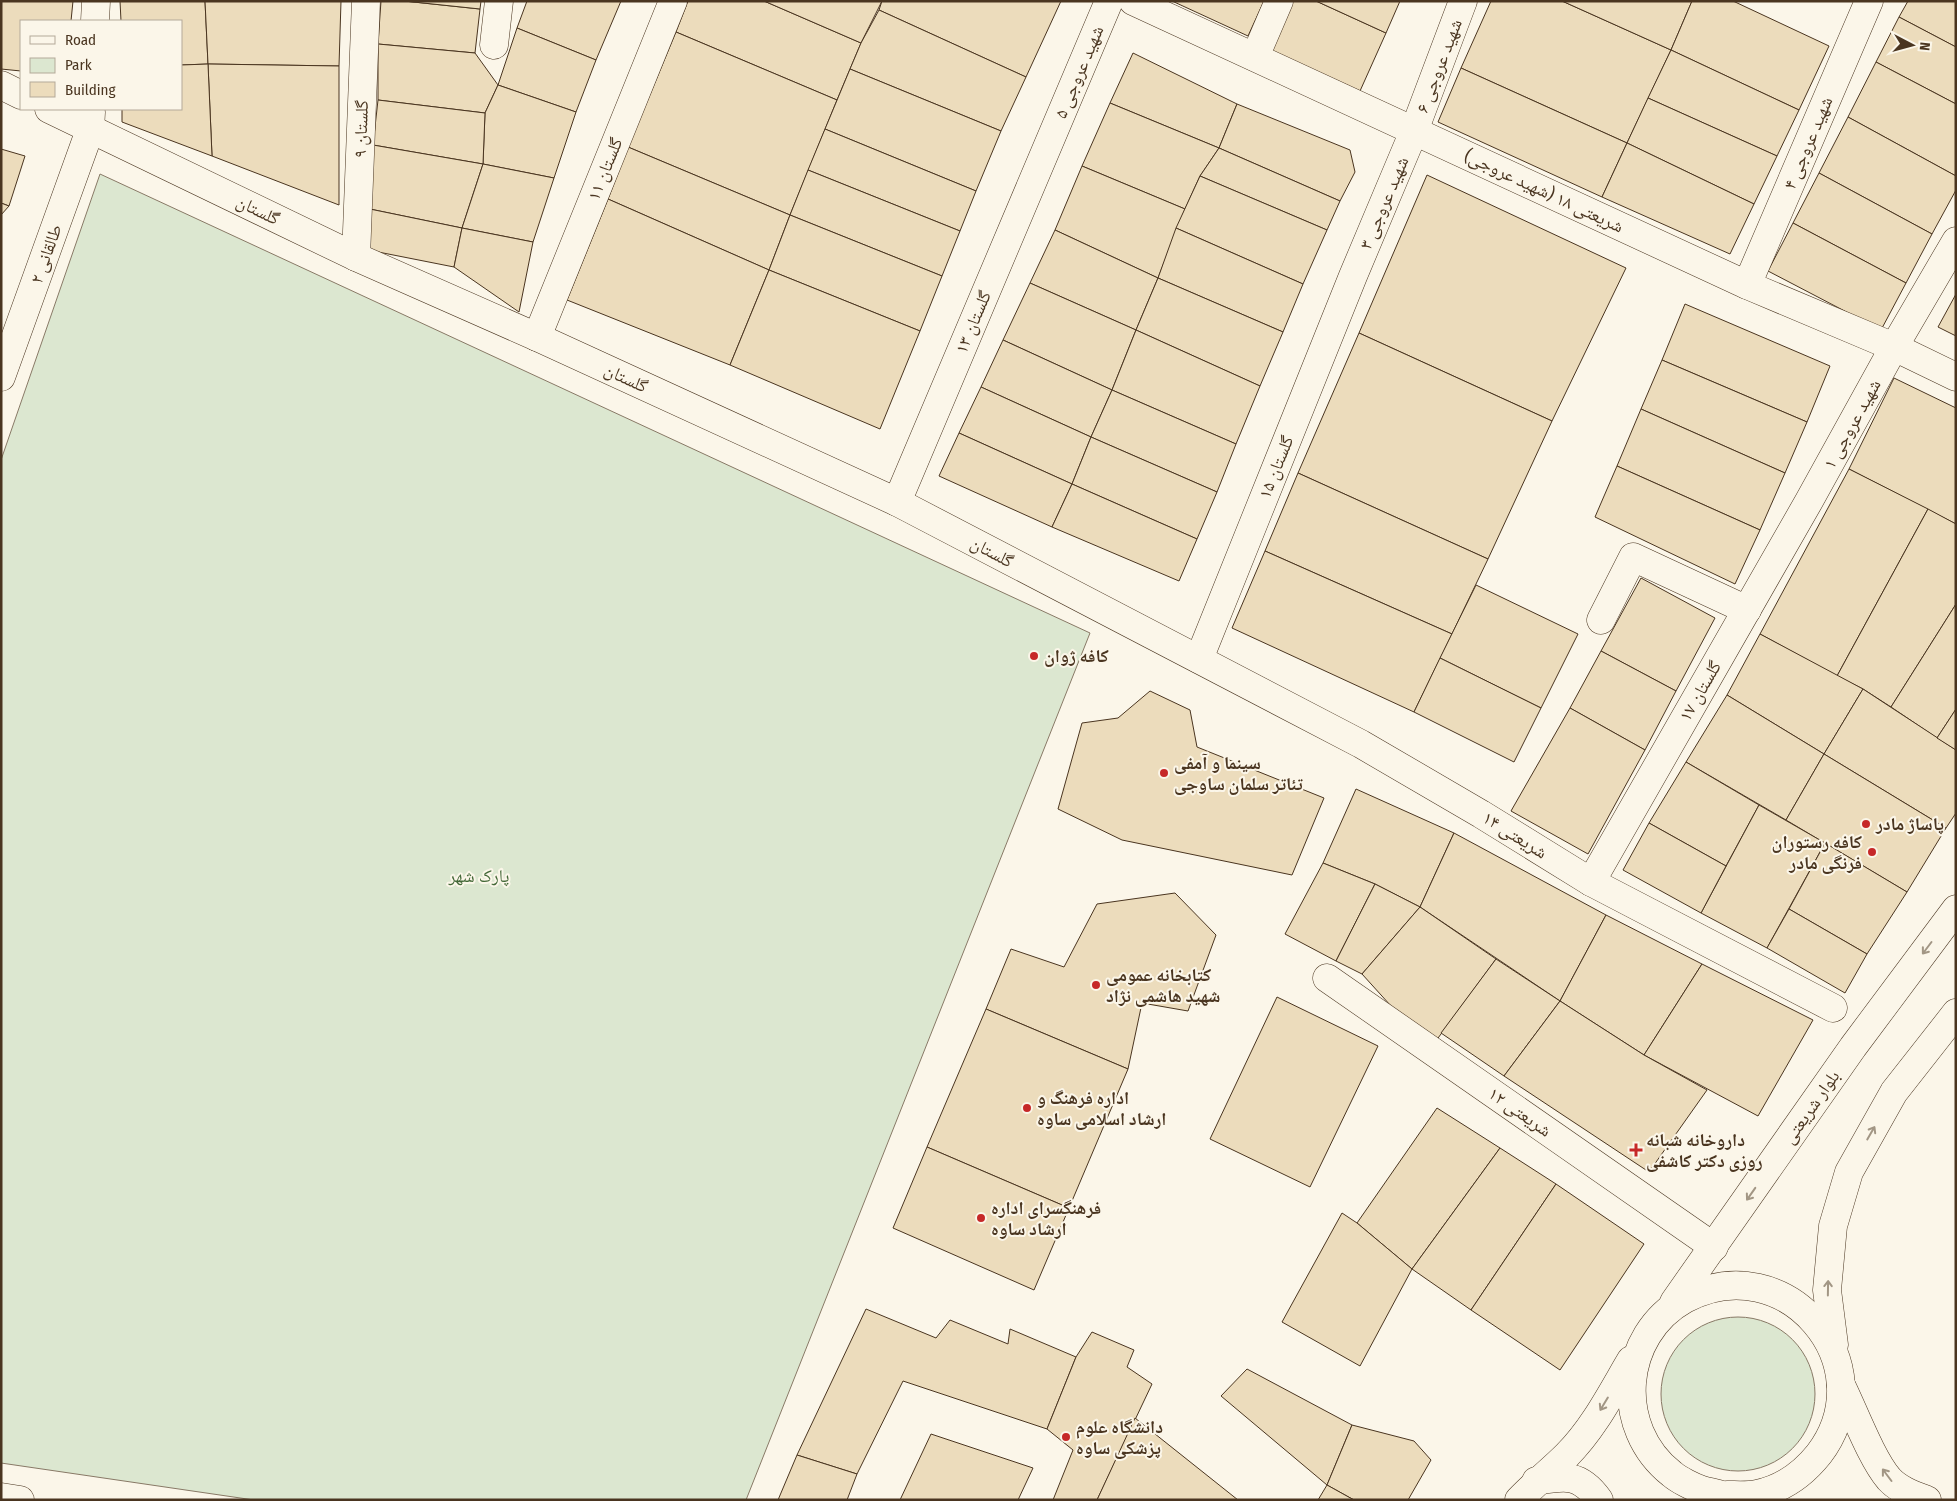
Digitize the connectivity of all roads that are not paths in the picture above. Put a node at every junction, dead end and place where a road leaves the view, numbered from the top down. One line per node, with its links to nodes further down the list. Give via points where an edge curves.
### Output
1 (96, 1): 10 (street)
2 (366, 1): 20 (street, گلستان ۹)
3 (499, 1): 11 (street)
4 (673, 1): 23 (street, گلستان ۱۱)
5 (1109, 1): 18 (street, شهید عروجی ۵)
6 (1133, 1): 12 (street, شریعتی ۱۸ (شهید عروجی))
7 (1279, 1): 12 (street)
8 (1463, 1): 17 (street, شهید عروجی ۶)
9 (1869, 1): 22 (street, شهید عروجی ۴)
10 (95, 20)
11 (494, 45)
12 (1255, 57): 17 (street, شریعتی ۱۸ (شهید عروجی))
13 (1, 85): 14 (street)
14 (20, 94)
15 (52, 110): 16 (street, گلستان)
16 (91, 119): 20 (street, گلستان); 26 (street, طالقانی ۲)
17 (1414, 131): 21 (street, شهید عروجی ۳); 22 (street, شریعتی ۱۸ (شهید عروجی))
18 (1048, 142): 28 (street, گلستان ۱۳)
19 (1956, 241): 24 (street, شهید عروجی ۱)
20 (356, 257): 23 (street, گلستان)
21 (1353, 276): 31 (street, گلستان ۱۵)
22 (1747, 285): 24 (street, شریعتی ۱۸ (شهید عروجی))
23 (537, 337): 28 (street, گلستان)
24 (1894, 347): 25 (street, شریعتی ۱۸ (شهید عروجی)); 27 (street, شهید عروجی ۱)
25 (1956, 377)
26 (1, 378)
27 (1809, 501): 29 (street, گلستان ۱۷)
28 (897, 502): 31 (street, گلستان)
29 (1747, 610): 30 (street, via 1633,557); 32 (street, گلستان ۱۷)
30 (1601, 620)
31 (1199, 659): 32 (street, شریعتی ۱۴, via 1361,744)
32 (1591, 882): 35 (street, شریعتی ۱۴)
33 (1956, 909): 37 (street, بلوار شریعتی, one-way to 37, via 1853,1047)
34 (1327, 978): 37 (street, شریعتی ۱۲)
35 (1833, 1008)
36 (1956, 1013): 40 (street, one-way to 36, via 1827,1290 1833,1226 1849,1172 1894,1092)
37 (1714, 1247): 38 (street, بلوار شریعتی)
38 (1671, 1307): 39 (street); 40 (street, via 1700,1291 1732,1284 1764,1288 1795,1302 1819,1325)
39 (1648, 1333): 42 (street, via 1635,1361 1631,1392 1636,1424 1650,1452 1672,1474); 43 (street, one-way to 43, via 1594,1421 1567,1455)
40 (1835, 1354): 41 (street)
41 (1841, 1385): 45 (street, via 1838,1415 1827,1442 1809,1466 1785,1484 1756,1494); 49 (street, one-way to 41, via 1908,1493 1890,1480)
42 (1699, 1489): 45 (street); 48 (street)
43 (1527, 1491): 47 (street, via 1560,1477 1571,1478 1583,1482)
44 (1, 1497): 46 (street)
45 (1730, 1498)
46 (20, 1500)
47 (1599, 1500)
48 (1673, 1500)
49 (1927, 1500)

